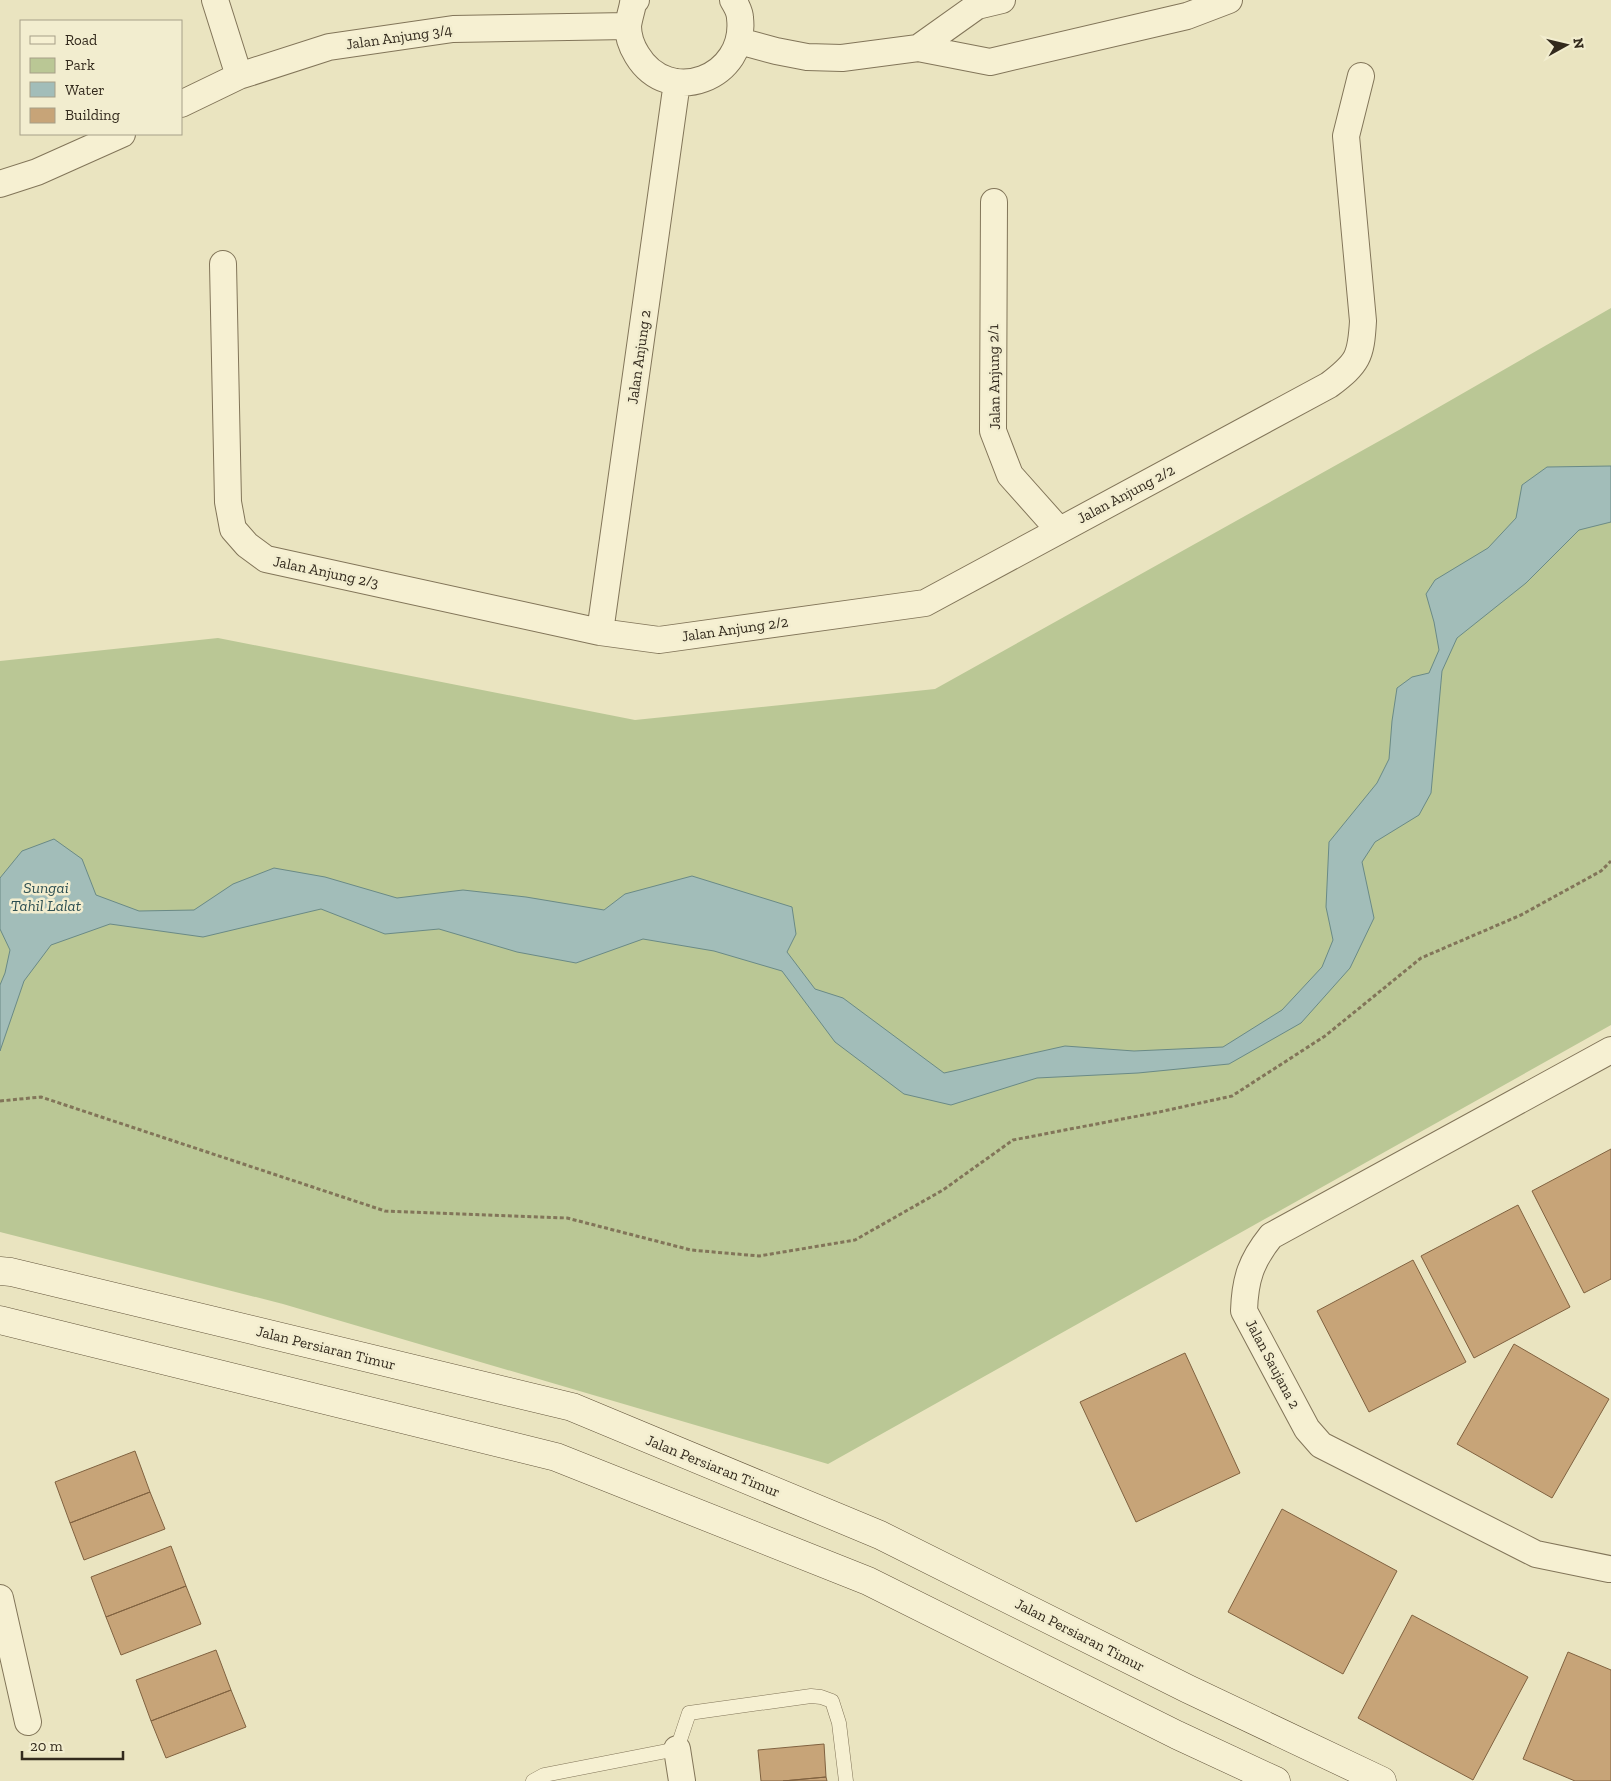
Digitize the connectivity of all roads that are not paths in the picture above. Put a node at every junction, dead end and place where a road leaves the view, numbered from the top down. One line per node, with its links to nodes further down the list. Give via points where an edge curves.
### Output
1 (215, 0): 9 (street)
2 (636, 0): 6 (street)
3 (733, 0): 7 (street, via 740,17)
4 (1002, 0): 8 (street, via 977,6)
5 (1229, 0): 8 (street, via 1187,16 990,62)
6 (628, 26): 9 (street, Jalan Anjung 3/4, via 452,28 329,47); 11 (street, via 632,46 642,64 658,76)
7 (739, 41): 8 (street, via 807,57 842,58); 11 (street, via 731,59 716,74 697,82)
8 (918, 48)
9 (239, 76): 12 (street, Jalan Anjung 3/4)
10 (1361, 76): 17 (street, Jalan Anjung 2/2, via 1346,136 1363,321 1361,347 1350,368 1329,385)
11 (677, 82): 18 (street, Jalan Anjung 2)
12 (182, 104)
13 (120, 135): 14 (street, via 37,172)
14 (0, 184)
15 (994, 202): 17 (street, Jalan Anjung 2/1, via 993,431 1010,475)
16 (223, 264): 18 (street, Jalan Anjung 2/3, via 228,502 233,529 247,545 266,559)
17 (1059, 530): 18 (street, Jalan Anjung 2/2, via 924,603 659,640)
18 (600, 632)
19 (1611, 1050): 22 (street, Jalan Saujana 2, via 1271,1236 1250,1270 1244,1311 1307,1429 1321,1445 1536,1554)
20 (0, 1271): 30 (street, Jalan Persiaran Timur, via 572,1408 880,1535 1188,1689)
21 (0, 1320): 29 (street, via 556,1457 868,1582)
22 (1609, 1570)
23 (0, 1598): 24 (street)
24 (28, 1722)
25 (677, 1749): 26 (lane, via 544,1774); 27 (street); 28 (lane, via 689,1713 821,1696 832,1701 836,1712)
26 (534, 1781)
27 (682, 1781)
28 (846, 1781)
29 (1276, 1781)
30 (1382, 1781)

